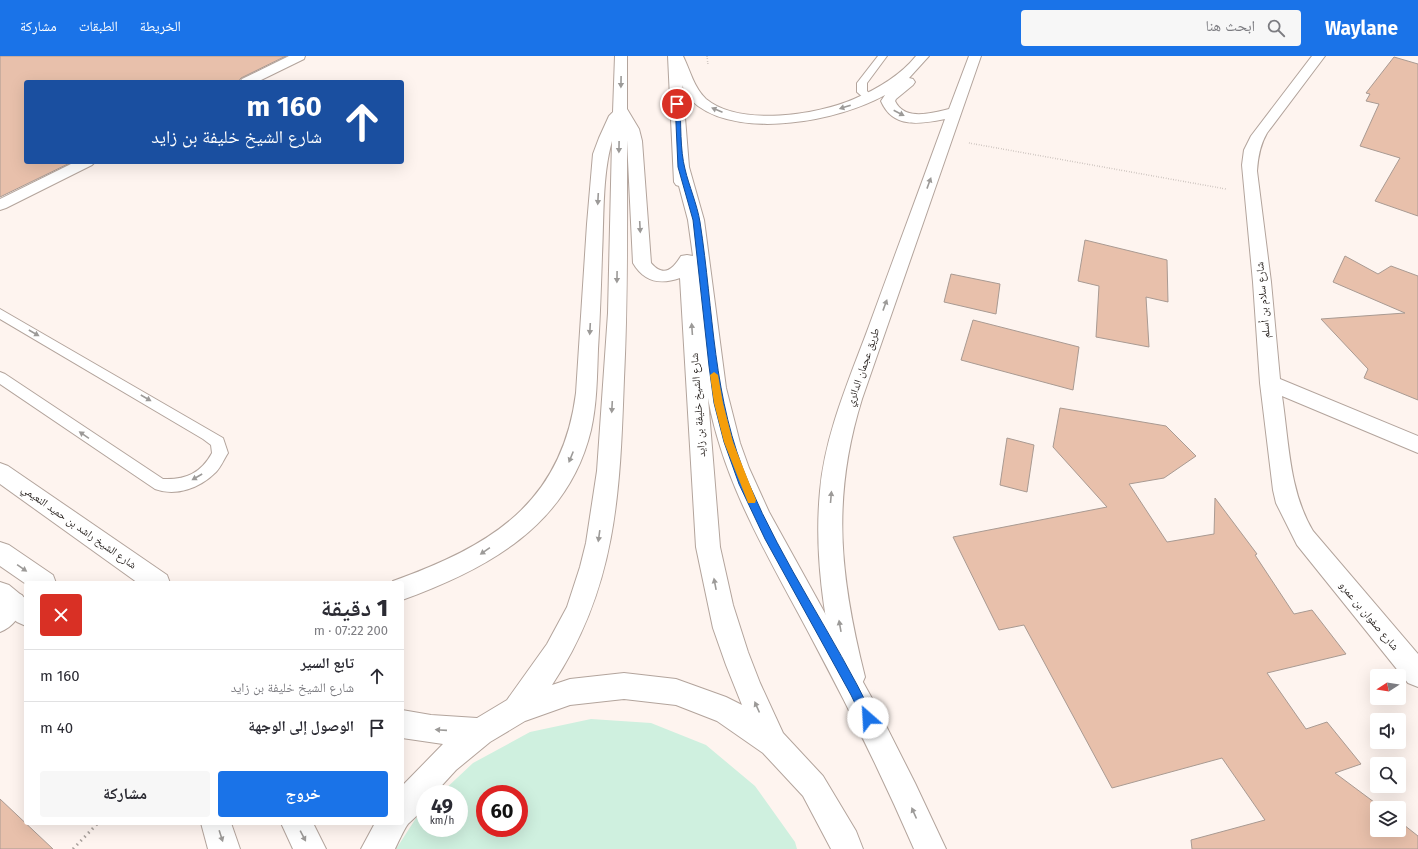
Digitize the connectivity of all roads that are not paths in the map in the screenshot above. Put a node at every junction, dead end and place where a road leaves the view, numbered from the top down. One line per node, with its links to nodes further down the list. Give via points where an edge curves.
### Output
1 (299, 56): 9 (main road)
2 (621, 56): 11 (main road, one-way to 11)
3 (676, 56): 10 (main road, one-way to 3, via 841,108 802,116 767,119 732,115 711,108 698,98); 14 (main road, شارع الشيخ خليفة بن زايد)
4 (883, 56): 10 (lane, via 862,83 862,92)
5 (923, 56): 10 (main road, via 900,78)
6 (931, 56): 12 (main road, one-way to 12, via 923,69 890,97 889,105 898,114 915,119 933,118)
7 (975, 56): 12 (main road, طريق عجمان الدائري)
8 (1319, 56): 19 (main road, شارع سلام بن أسلم, via 1261,131 1253,143 1250,156 1249,171)
9 (251, 80)
10 (869, 98)
11 (620, 108): 16 (main road, one-way to 16, via 632,129 635,141 644,269 656,276 666,276 680,270); 27 (main road, one-way to 27, via 610,128 602,154 585,397 576,442 569,461 560,480 546,498 511,534 474,559 430,580); 30 (main road, one-way to 30, via 617,333 610,441 596,555 586,592 570,631 547,671)
12 (955, 112): 29 (main road, طريق عجمان الدائري, one-way to 12, via 842,638 834,589 830,544 830,503 834,465 852,399)
13 (83, 164): 15 (main road)
14 (681, 167): 16 (main road, شارع الشيخ خليفة بن زايد); 29 (main road, via 696,220 718,403 728,442 768,536)
15 (0, 205)
16 (688, 260): 33 (main road, شارع الشيخ خليفة بن زايد, one-way to 16, via 730,639 708,547)
17 (0, 313): 18 (lane, one-way to 18, via 208,434 218,442 220,453 212,467 197,479 178,486 160,486)
18 (0, 377)
19 (1270, 383): 20 (main road); 23 (main road, شارع سلام بن أسلم, via 1288,506 1295,523)
20 (1418, 445)
21 (0, 472): 24 (main road, شارع الشيخ راشد بن حميد النعيمي)
22 (0, 552): 25 (main road, one-way to 25)
23 (1320, 557): 28 (main road, شارع صفوان بن عمرو)
24 (152, 578): 26 (main road, شارع الشيخ راشد بن حميد النعيمي)
25 (41, 581)
26 (163, 581)
27 (404, 588)
28 (1418, 674)
29 (855, 691): 42 (main road, one-way to 29)
30 (517, 710): 32 (main road); 33 (main road, via 578,691 624,686 676,692 726,711)
31 (404, 724): 32 (main road, one-way to 31)
32 (480, 732): 34 (main road, via 446,760)
33 (773, 743): 41 (main road, via 813,786)
34 (404, 808)
35 (217, 825): 38 (main road, one-way to 38)
36 (297, 825): 39 (main road, one-way to 39)
37 (392, 825): 40 (main road)
38 (224, 849)
39 (310, 849)
40 (377, 849)
41 (847, 849)
42 (930, 849)

